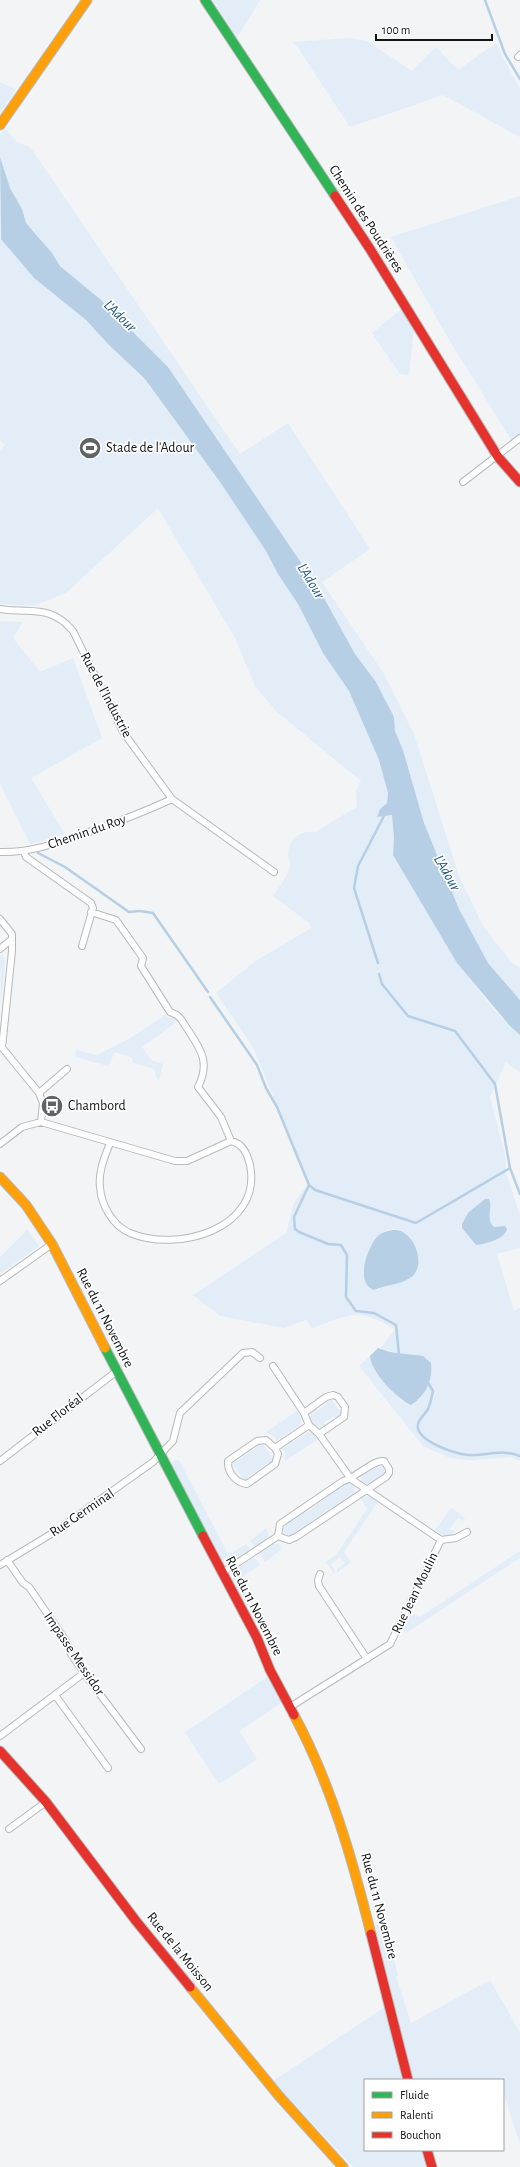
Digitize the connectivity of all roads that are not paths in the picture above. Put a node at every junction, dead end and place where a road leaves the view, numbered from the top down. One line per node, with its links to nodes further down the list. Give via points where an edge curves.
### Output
1 (87, 0): 3 (street)
2 (205, 0): 5 (street, Chemin des Poudrières, via 370,249)
3 (2, 122)
4 (520, 438): 5 (street)
5 (498, 457): 6 (street); 7 (street, Chemin des Poudrières)
6 (463, 482)
7 (520, 482)
8 (0, 609): 9 (street, Rue de l'Industrie, via 53,613 64,620 73,631 123,732)
9 (172, 799): 11 (street, Chemin du Roy, via 135,816 50,846); 12 (street, Rue de l'Industrie)
10 (0, 852): 11 (street, Chemin du Roy)
11 (24, 852): 13 (street, via 26,857 89,901 93,908)
12 (274, 872)
13 (91, 912): 16 (street); 22 (street, via 116,920 143,958 141,966 170,1012 181,1019 204,1059 204,1075 198,1087 221,1117)
14 (0, 919): 15 (street, via 12,934)
15 (12, 939): 17 (street); 18 (street)
16 (82, 946)
17 (0, 949)
18 (1, 1047): 20 (street)
19 (67, 1069): 20 (street)
20 (39, 1093): 21 (street, via 43,1103)
21 (40, 1122): 23 (street); 24 (street, via 22,1127)
22 (231, 1141): 23 (street, via 187,1161 175,1161); 23 (street, via 244,1148 248,1156 251,1173 250,1191 243,1208 221,1227 183,1239 158,1240 130,1234 122,1229 114,1222 105,1206 100,1187 101,1170)
23 (110, 1143)
24 (0, 1144)
25 (0, 1177): 26 (street, Rue du 11 Novembre, via 26,1205)
26 (52, 1244): 27 (street); 30 (street, Rue du 11 Novembre)
27 (0, 1281)
28 (260, 1358): 35 (street, Rue Germinal, via 252,1352 243,1353 180,1413 173,1441)
29 (273, 1366): 31 (street, Rue Jean Moulin)
30 (117, 1371): 35 (street, Rue du 11 Novembre); 36 (street, Rue Floréal)
31 (304, 1413): 32 (street, Rue Jean Moulin); 33 (street, via 333,1395 342,1402 345,1407 344,1417)
32 (309, 1425): 33 (street, Rue Jean Moulin); 34 (street)
33 (319, 1434): 37 (street, Rue Jean Moulin)
34 (274, 1448): 34 (street, via 278,1454 275,1464 247,1484 236,1480 230,1471 228,1461 257,1441 266,1440)
35 (160, 1454): 42 (street, Rue Germinal, via 134,1477 56,1531); 44 (street, Rue du 11 Novembre)
36 (0, 1461)
37 (351, 1479): 38 (street, Rue Jean Moulin); 38 (street, via 377,1462 384,1461 389,1473); 40 (street, via 343,1481 280,1524)
38 (366, 1490): 40 (street, via 296,1537 289,1540); 41 (street, Rue Jean Moulin)
39 (467, 1532): 41 (street, Rue Jean Moulin, via 456,1538)
40 (278, 1536): 44 (street)
41 (441, 1540): 46 (street, Rue Jean Moulin, via 390,1644)
42 (8, 1560): 43 (street, Rue Germinal); 47 (street, Impasse Messidor, via 22,1584 29,1587 66,1641)
43 (0, 1565)
44 (222, 1573): 49 (street, Rue du 11 Novembre)
45 (320, 1574): 46 (street, via 319,1586)
46 (367, 1659): 49 (street, Rue Jean Moulin)
47 (84, 1674): 48 (street); 51 (street, Impasse Messidor)
48 (54, 1695): 50 (street); 53 (street)
49 (290, 1707): 56 (street, Rue du 11 Novembre, via 342,1827 370,1924)
50 (0, 1736)
51 (141, 1749)
52 (0, 1752): 54 (street, Rue de la Moisson)
53 (108, 1768)
54 (46, 1802): 55 (street); 58 (street, Rue de la Moisson, via 136,1921 279,2096)
55 (9, 1830)
56 (408, 2079)
57 (427, 2151): 59 (street)
58 (343, 2167)
59 (432, 2167)

